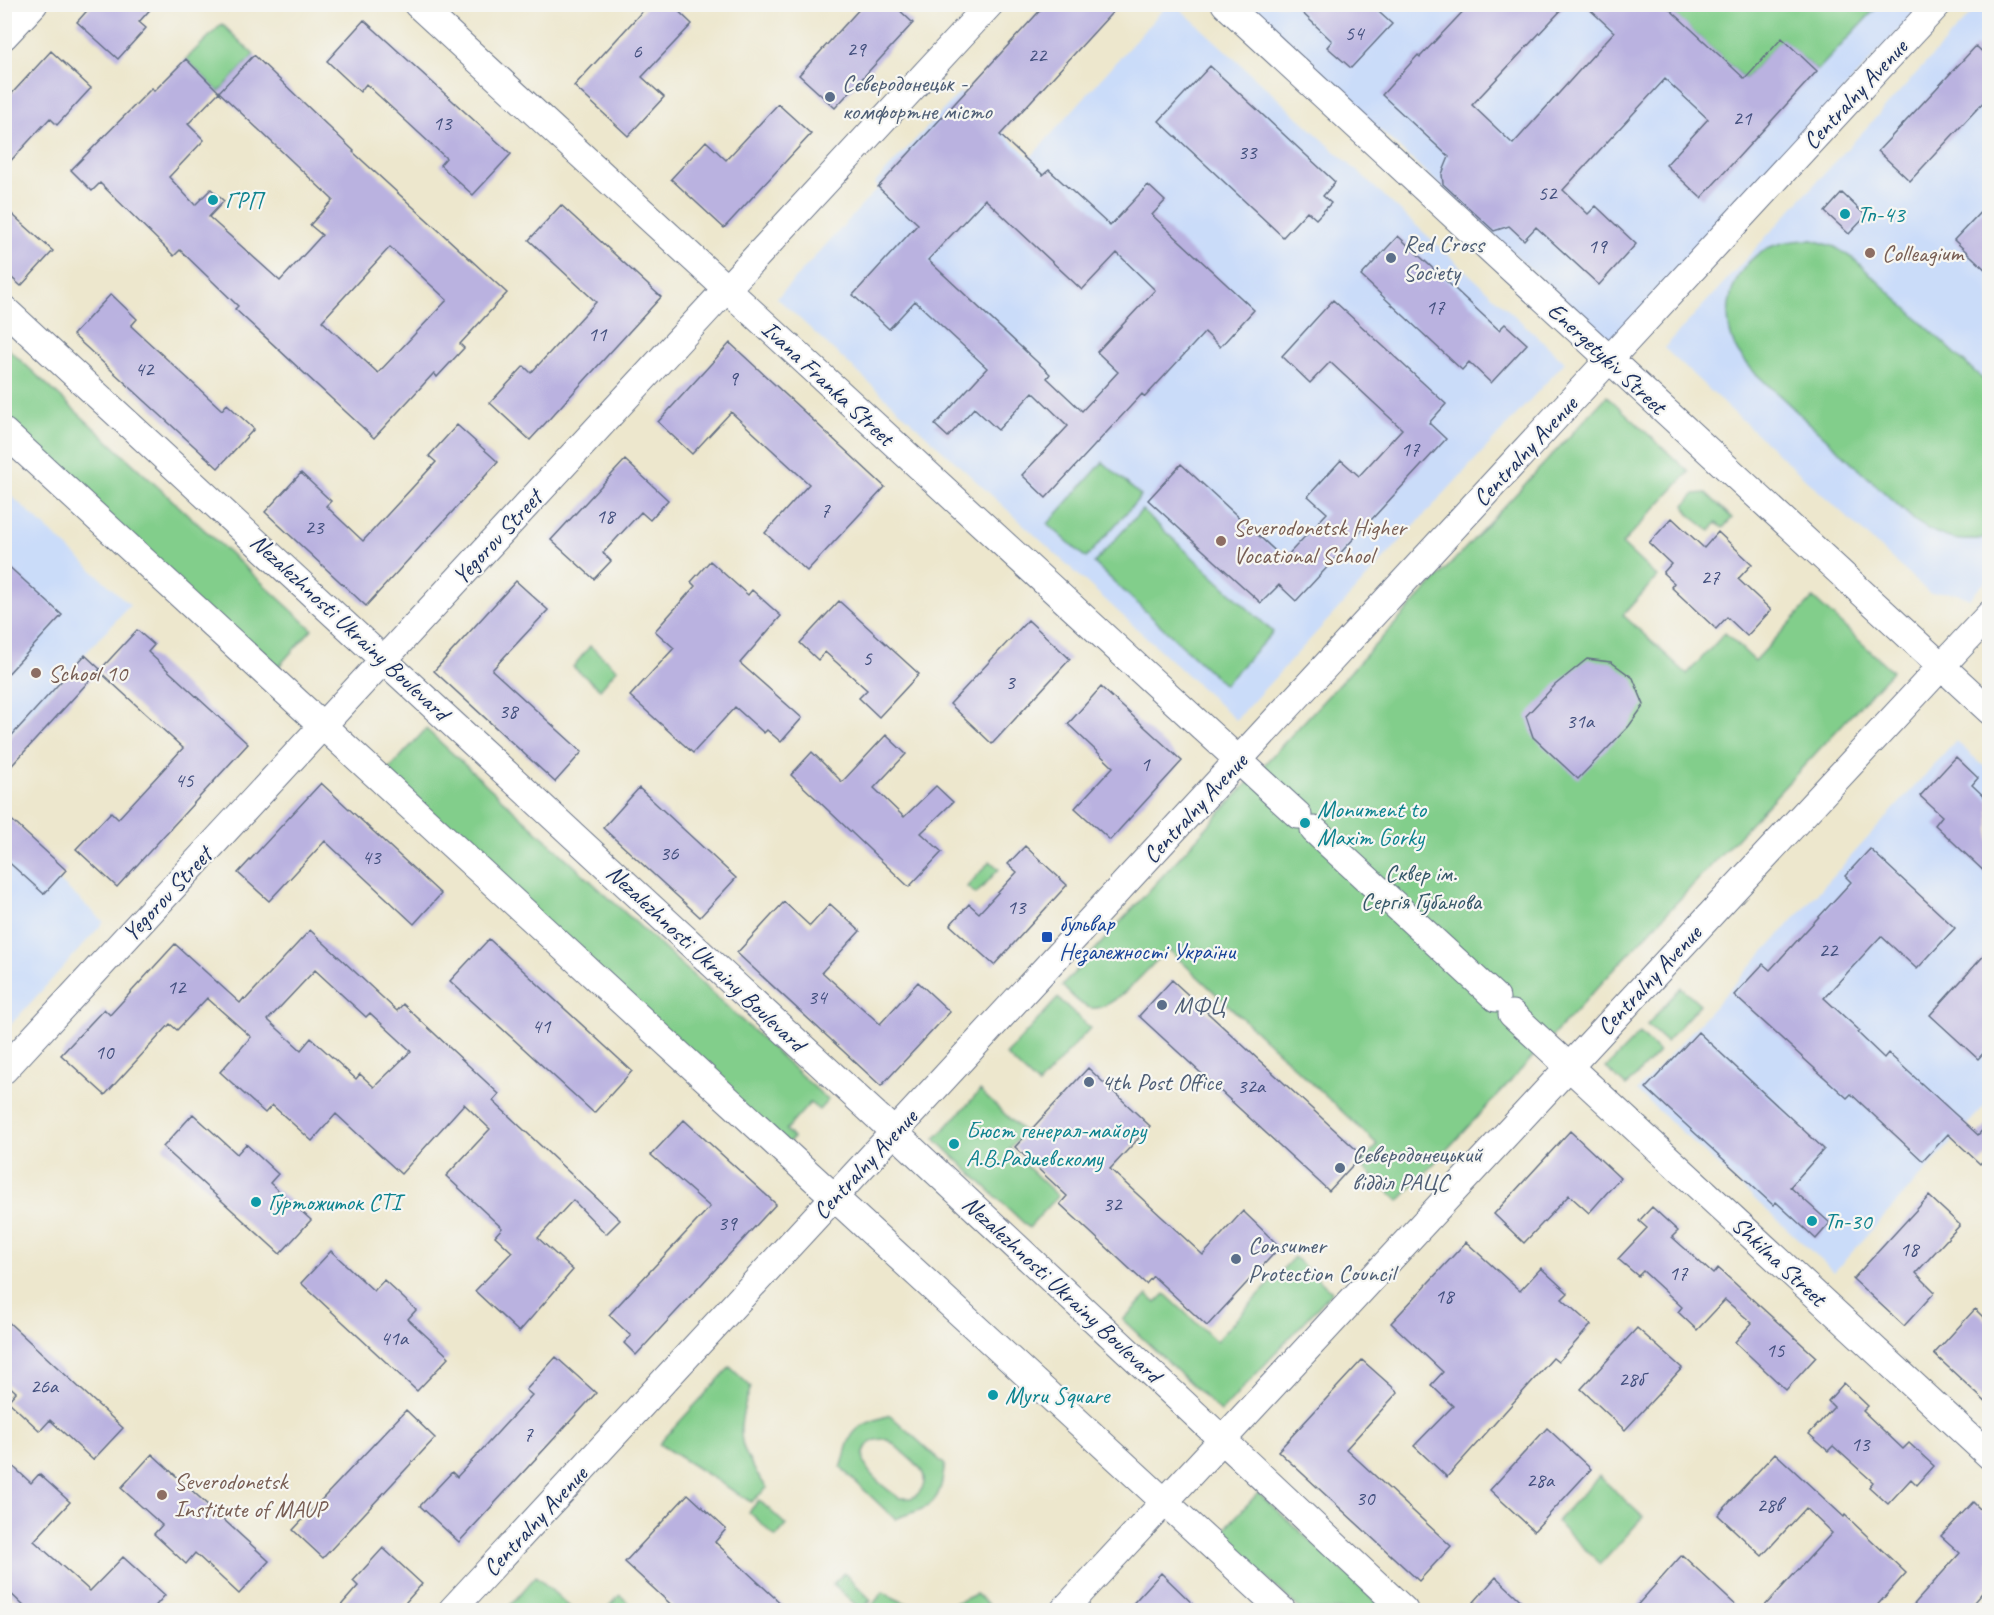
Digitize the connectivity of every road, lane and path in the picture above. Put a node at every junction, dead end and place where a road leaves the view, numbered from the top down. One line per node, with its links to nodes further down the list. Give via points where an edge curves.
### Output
1 (34, 4): 6 (street)
2 (417, 4): 7 (street, Ivana Franka Street)
3 (990, 4): 7 (street, Yegorov Street)
4 (1225, 4): 9 (street, Energetykiv Street)
5 (1938, 4): 9 (street, Centralny Avenue)
6 (4, 36)
7 (727, 290): 12 (street, Yegorov Street); 16 (street, Ivana Franka Street)
8 (4, 309): 12 (street, Nezalezhnosti Ukrainy Boulevard)
9 (1609, 360): 13 (street, Energetykiv Street); 16 (street, Centralny Avenue)
10 (4, 432): 15 (street)
11 (1989, 614): 13 (street, Centralny Avenue)
12 (385, 659): 15 (street, Yegorov Street); 20 (street, Nezalezhnosti Ukrainy Boulevard)
13 (1941, 666): 14 (street, Energetykiv Street); 18 (street, Centralny Avenue)
14 (1989, 711)
15 (323, 726): 19 (street, Yegorov Street); 21 (street)
16 (1238, 761): 17 (street, Ivana Franka Street); 20 (street, Centralny Avenue)
17 (1306, 823): 18 (street, Shkilna Street)
18 (1569, 1066): 22 (street, Centralny Avenue); 23 (street, Shkilna Street)
19 (4, 1070)
20 (895, 1132): 21 (street, Centralny Avenue); 22 (street, Nezalezhnosti Ukrainy Boulevard)
21 (834, 1198): 24 (street); 25 (street, Centralny Avenue)
22 (1222, 1440): 24 (street, Centralny Avenue); 28 (street, Nezalezhnosti Ukrainy Boulevard)
23 (1989, 1456)
24 (1165, 1502): 26 (street, Centralny Avenue); 27 (street)
25 (452, 1611)
26 (1064, 1611)
27 (1282, 1611)
28 (1404, 1611)

